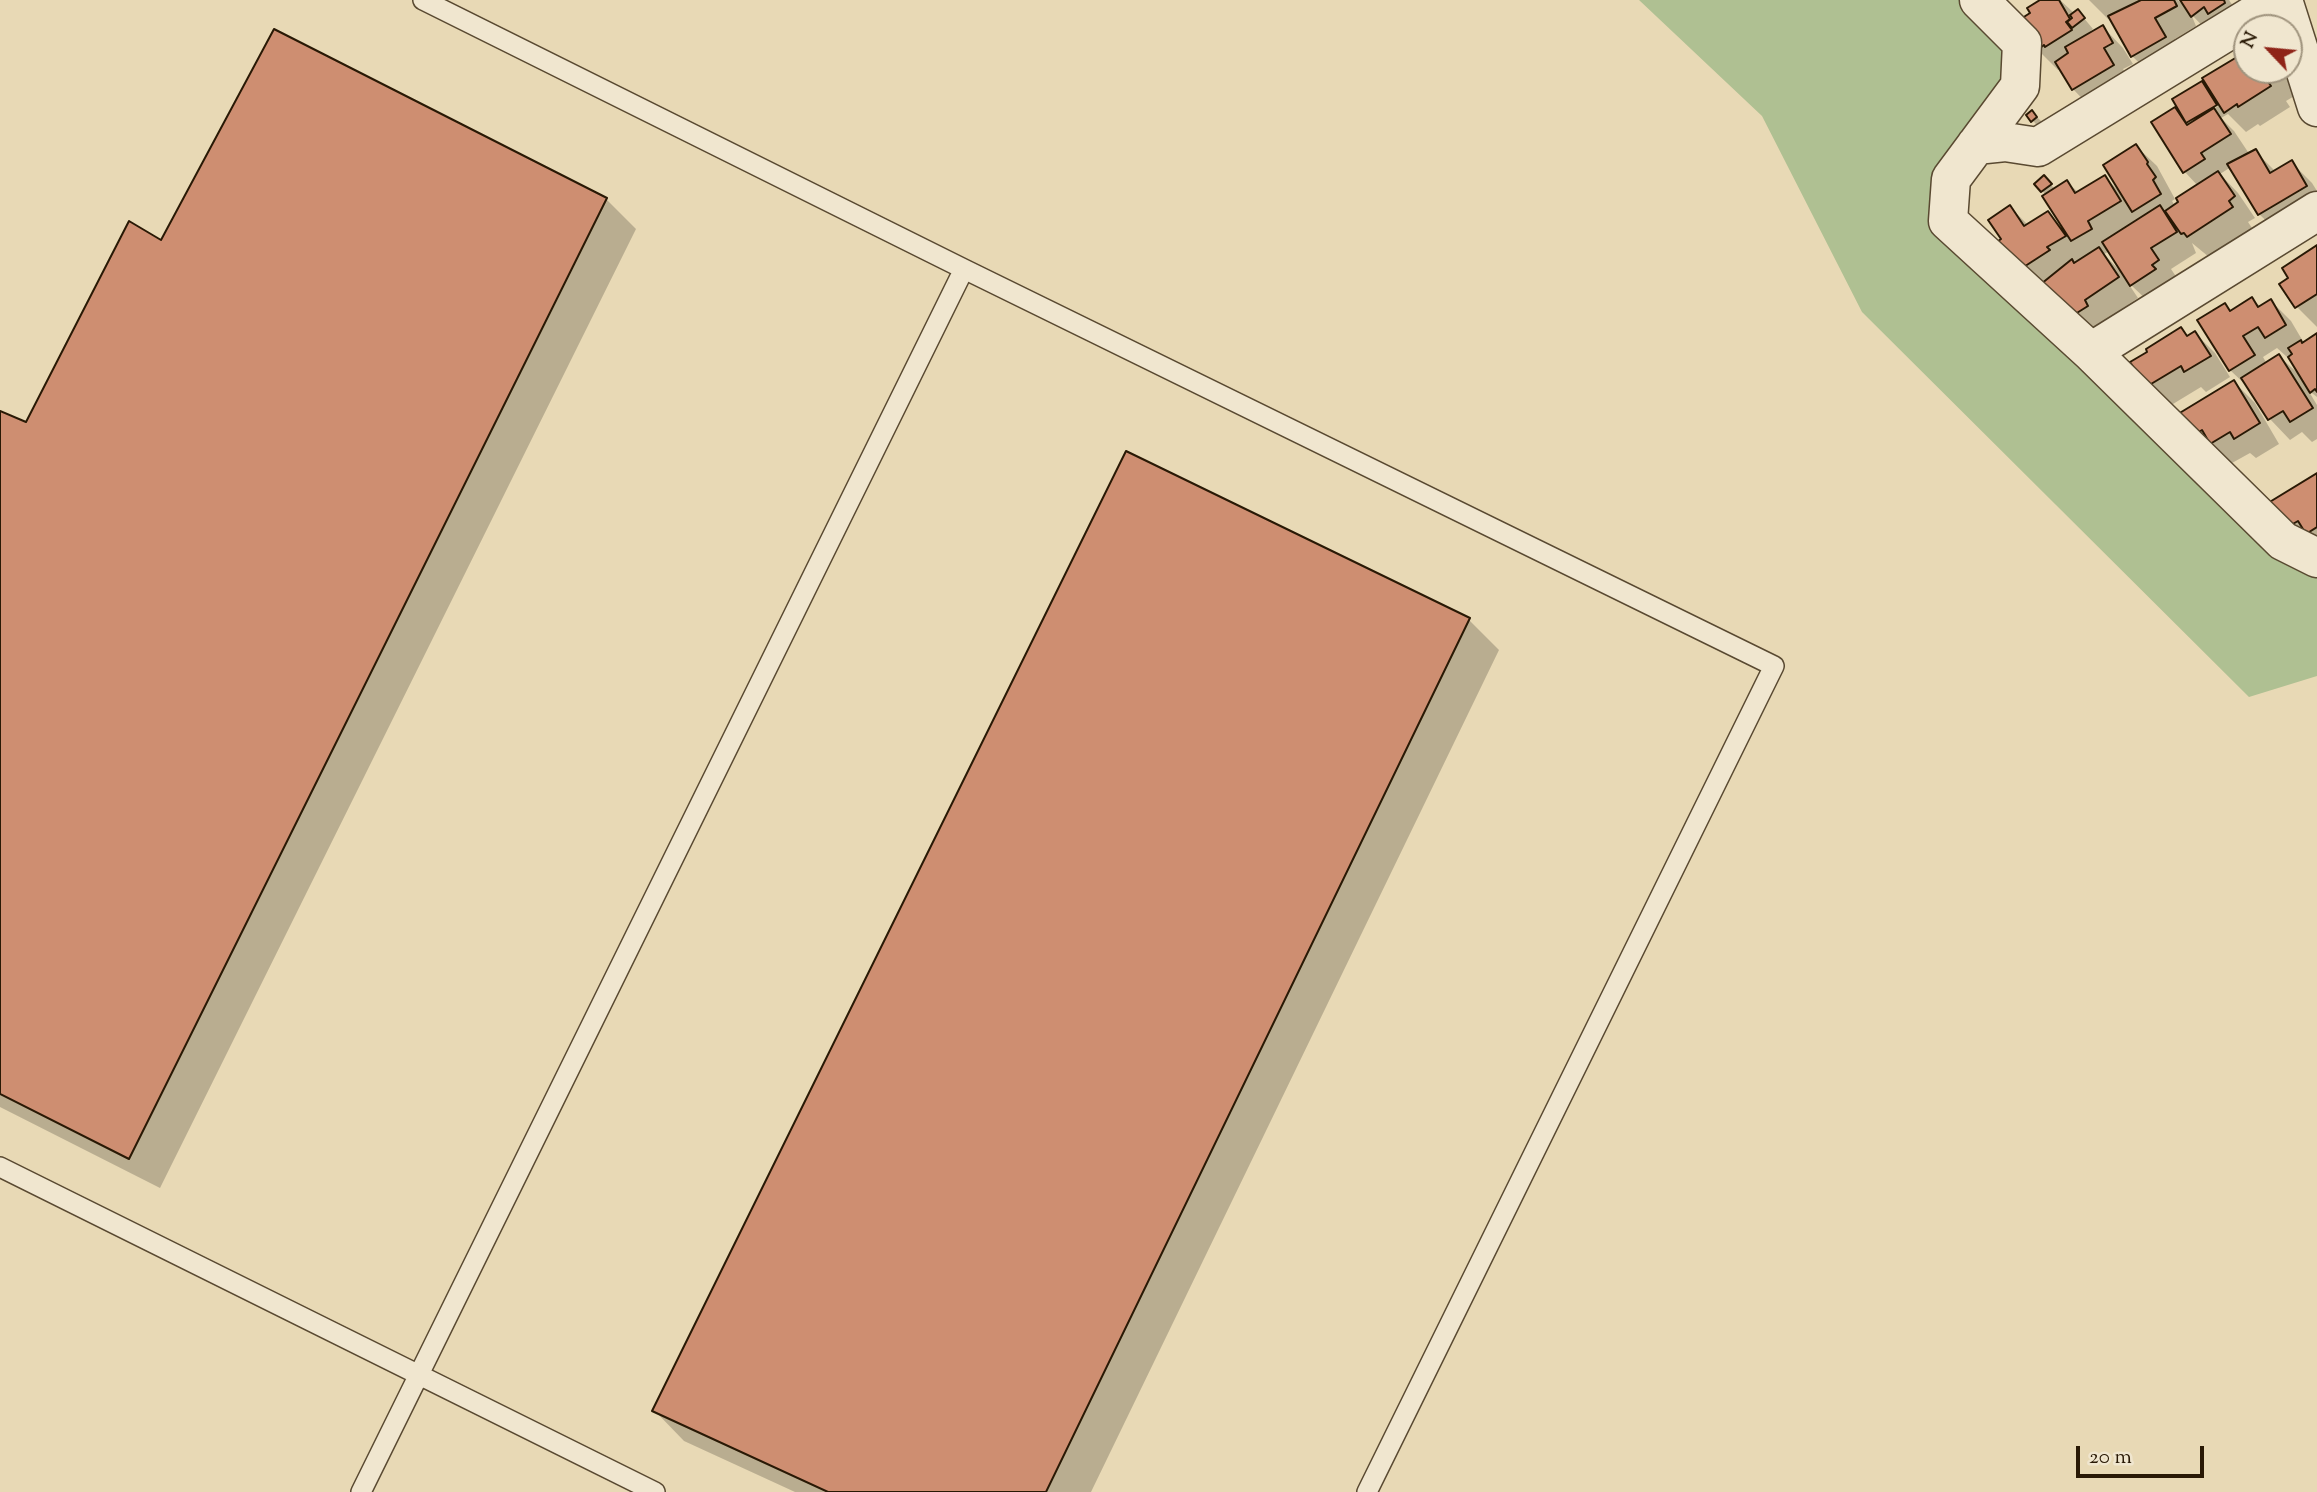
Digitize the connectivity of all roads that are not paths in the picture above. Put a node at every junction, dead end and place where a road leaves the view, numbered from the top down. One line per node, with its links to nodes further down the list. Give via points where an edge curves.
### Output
1 (423, 0): 7 (lane)
2 (1979, 0): 5 (street, via 2022,43 2020,86)
3 (2281, 0): 4 (street); 5 (street, via 2038,147 2005,142)
4 (2317, 107)
5 (1976, 145): 8 (street, via 1951,179 1948,221)
6 (2317, 211): 8 (street)
7 (964, 269): 11 (lane); 14 (lane, via 1774,666)
8 (2091, 352): 9 (street, via 2283,541)
9 (2317, 558)
10 (0, 1167): 11 (lane)
11 (418, 1376): 12 (lane); 13 (lane)
12 (361, 1492)
13 (655, 1492)
14 (1367, 1492)

